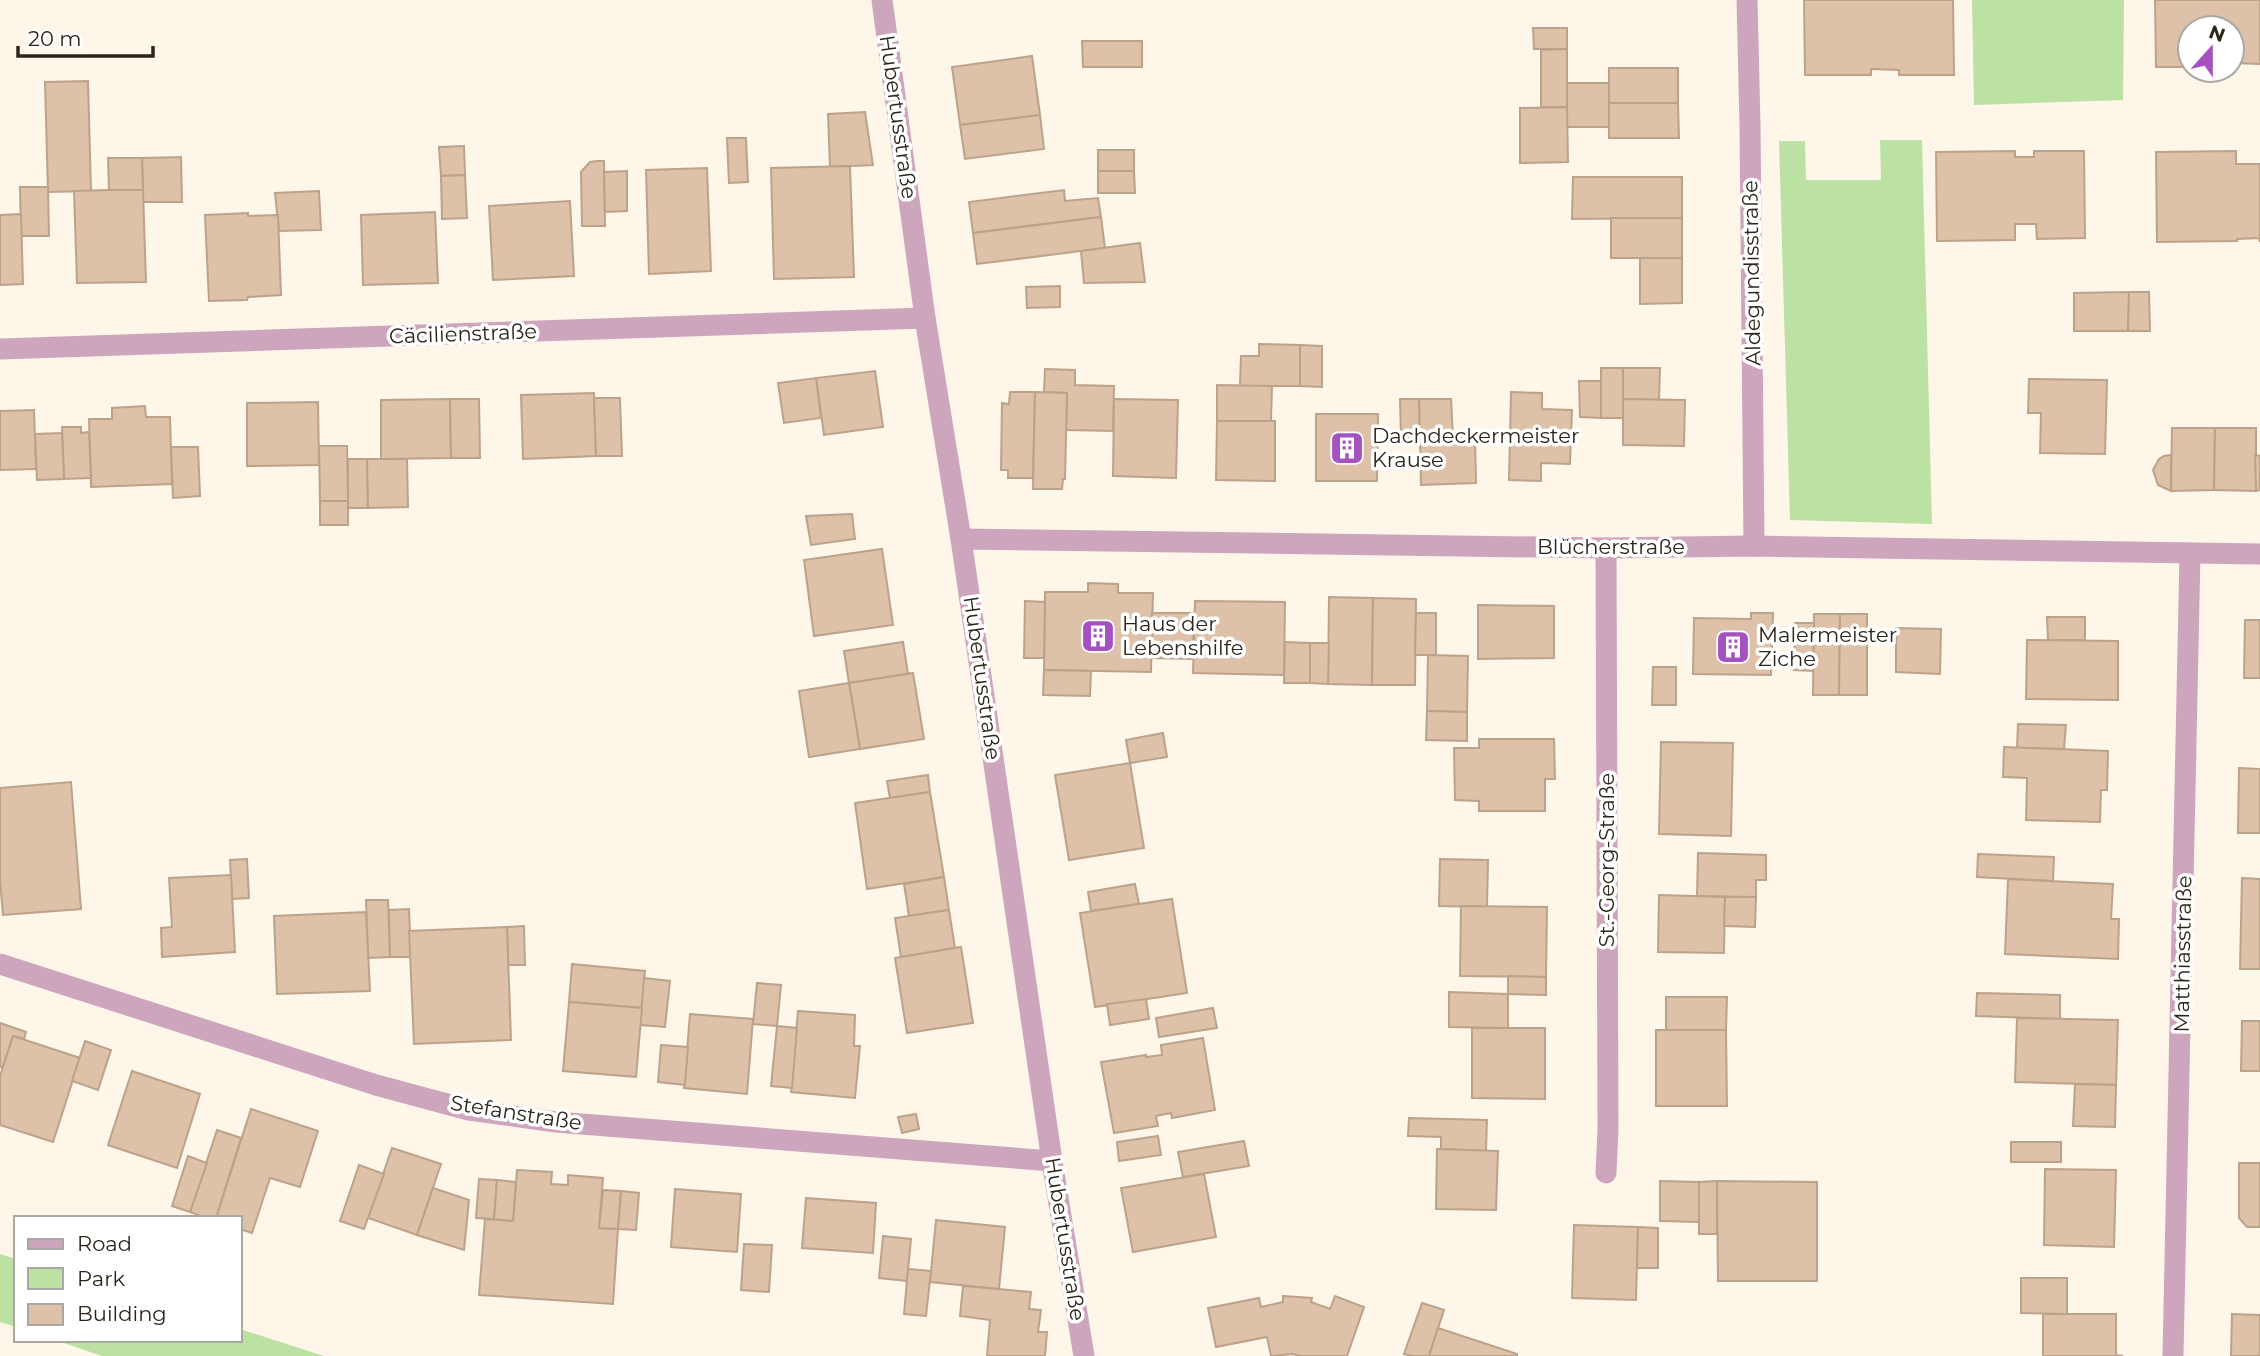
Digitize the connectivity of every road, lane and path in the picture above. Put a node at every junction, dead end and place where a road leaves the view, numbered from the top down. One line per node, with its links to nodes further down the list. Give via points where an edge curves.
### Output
1 (883, 0): 3 (street, Hubertusstraße)
2 (1746, 0): 6 (street, Aldegundisstraße)
3 (925, 318): 4 (street, Cäcilienstraße); 5 (street, Hubertusstraße)
4 (0, 349)
5 (961, 539): 7 (street, Blücherstraße); 11 (street, Hubertusstraße)
6 (1754, 546): 7 (street, Blücherstraße); 8 (street, Blücherstraße)
7 (1606, 548): 12 (street, St.-Georg-Straße)
8 (2190, 553): 9 (street, Blücherstraße); 14 (street, Matthiasstraße)
9 (2260, 554)
10 (0, 964): 11 (street, Stefanstraße, via 469,1110 570,1123)
11 (1052, 1161): 13 (street, Hubertusstraße)
12 (1606, 1173)
13 (1084, 1356)
14 (2173, 1356)

